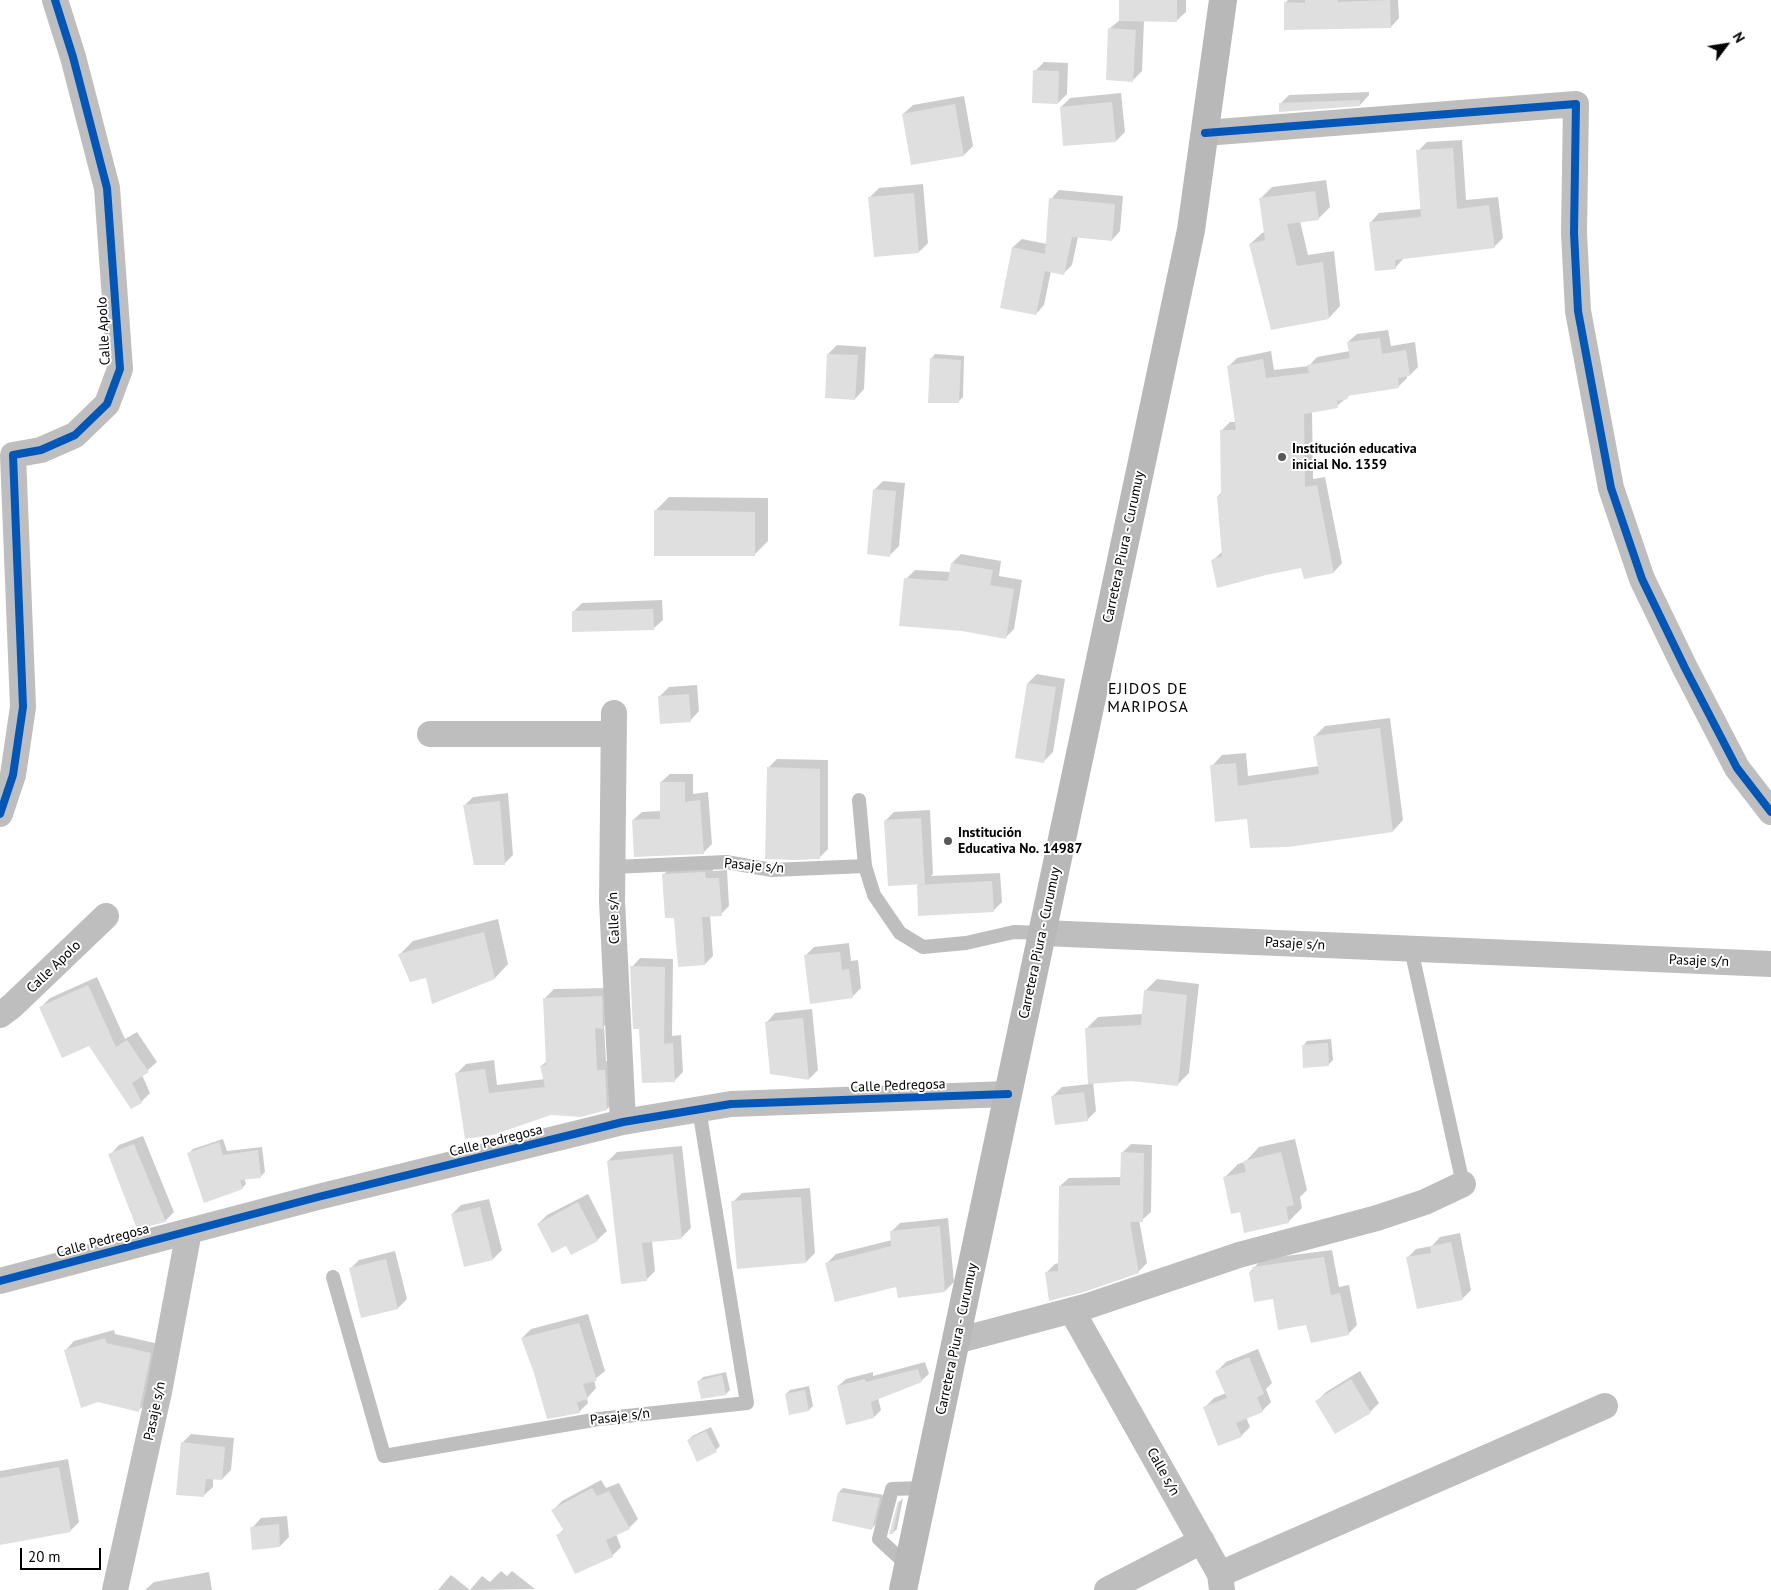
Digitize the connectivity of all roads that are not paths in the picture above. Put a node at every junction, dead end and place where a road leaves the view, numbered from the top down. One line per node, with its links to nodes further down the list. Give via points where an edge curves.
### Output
1 (55, 0): 4 (street, Calle Apolo, via 107,188 120,368 107,404 75,434 41,450)
2 (1223, 0): 3 (main road, Carretera Piura - Curumuy)
3 (1205, 133): 7 (street, via 1576,104 1574,232 1578,311 1611,488 1642,579 1685,668 1737,768); 12 (main road, Carretera Piura - Curumuy, via 1191,230)
4 (7, 455): 8 (street, Calle Apolo, via 23,707 13,775)
5 (430, 734): 10 (street, Calle s/n, via 614,724)
6 (859, 800): 9 (lane, Pasaje s/n)
7 (1771, 812)
8 (0, 814)
9 (866, 866): 10 (lane, Pasaje s/n, via 772,870 726,862); 12 (lane, Pasaje s/n, via 874,895 900,933 924,947 966,943 1014,932)
10 (613, 867): 18 (street, Calle s/n)
11 (106, 916): 15 (street, Calle Apolo)
12 (1043, 933): 13 (street, Pasaje s/n); 16 (main road, Carretera Piura - Curumuy)
13 (1411, 949): 14 (street, Pasaje s/n); 19 (lane)
14 (1771, 964)
15 (0, 1015)
16 (1008, 1094): 17 (street, Calle Pedregosa, via 731,1104); 24 (main road, Carretera Piura - Curumuy)
17 (699, 1110): 18 (street, Calle Pedregosa); 21 (lane, Pasaje s/n, via 747,1402 599,1419 384,1456)
18 (623, 1122): 20 (street, Calle Pedregosa)
19 (1463, 1184): 23 (street, via 1425,1202 1377,1218 1239,1255)
20 (189, 1231): 22 (street, Calle Pedregosa); 29 (street, Pasaje s/n, via 160,1392)
21 (333, 1278)
22 (0, 1281)
23 (1072, 1311): 24 (street); 26 (street, Calle s/n)
24 (956, 1341): 27 (main road, Carretera Piura - Curumuy)
25 (1605, 1406): 28 (street)
26 (1202, 1541): 28 (street, Calle s/n); 30 (street)
27 (906, 1578)
28 (1221, 1582)
29 (115, 1590)
30 (1107, 1590)

